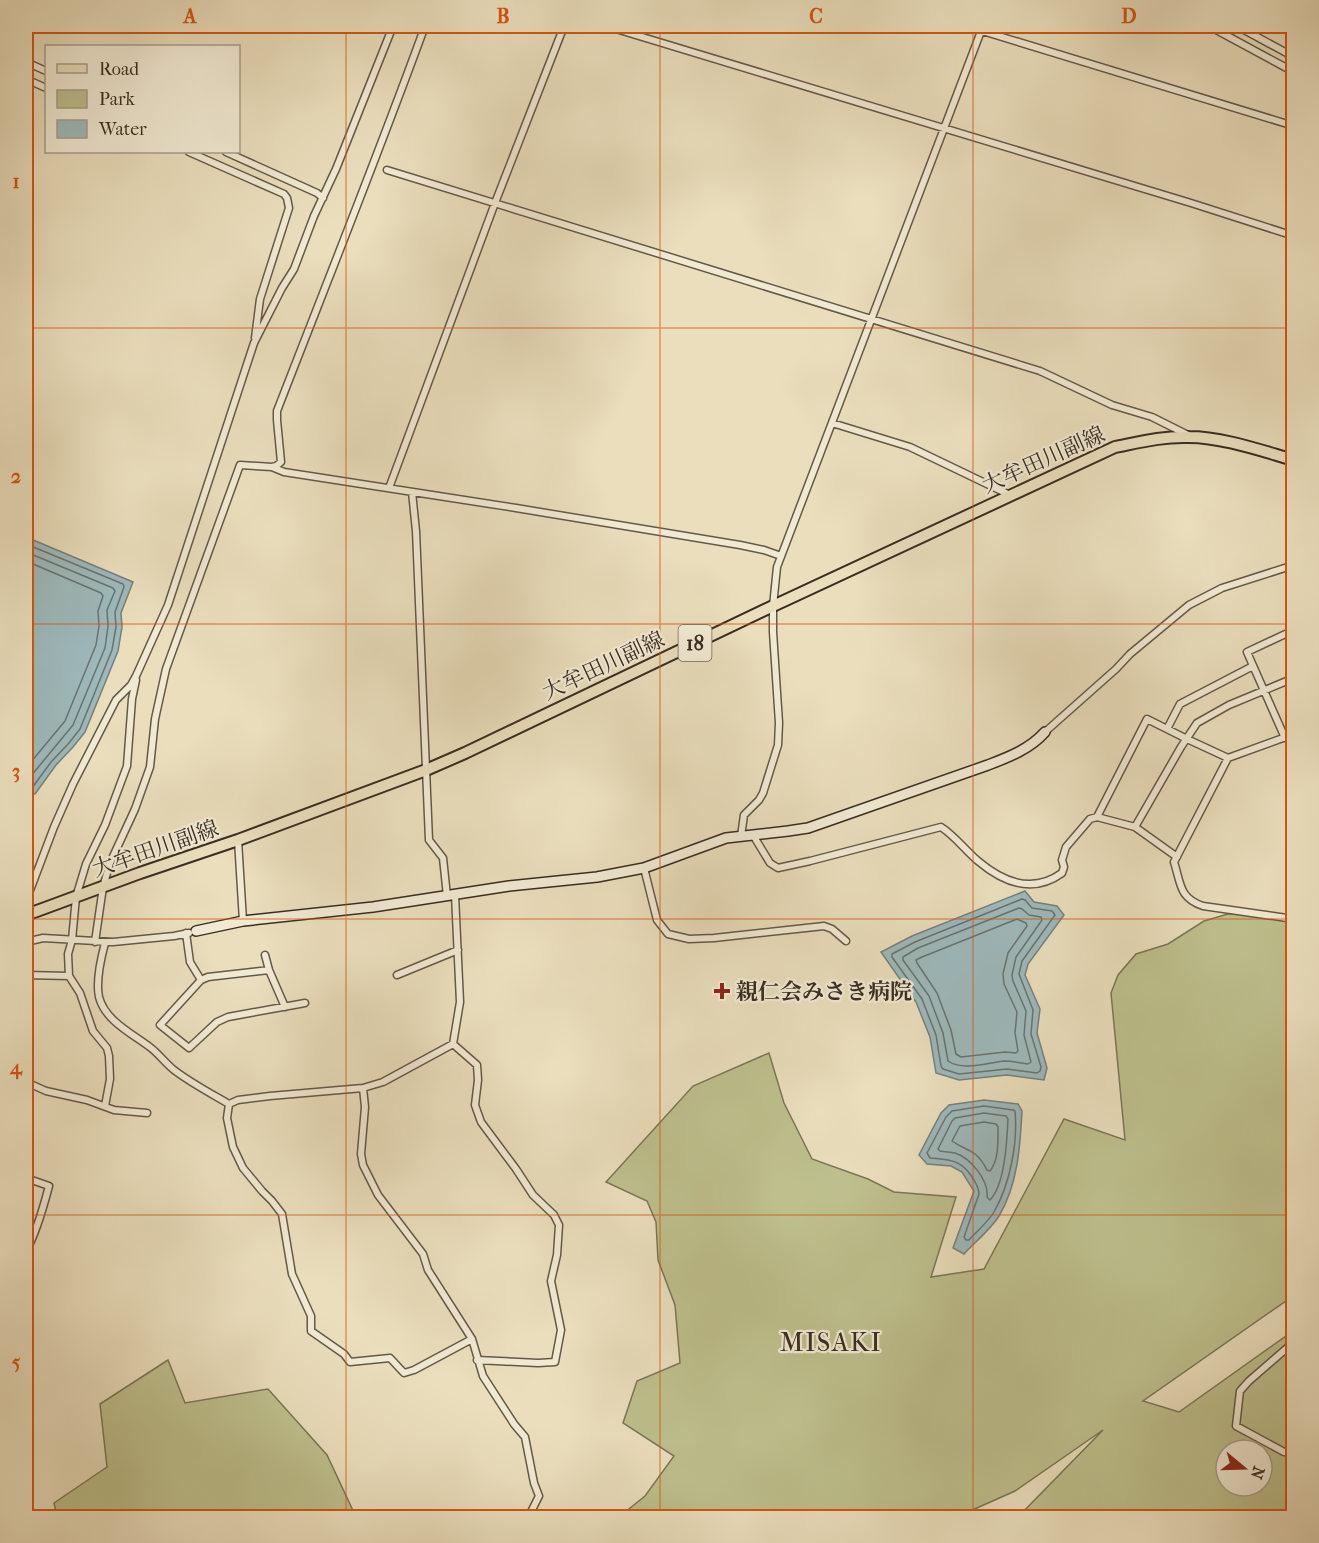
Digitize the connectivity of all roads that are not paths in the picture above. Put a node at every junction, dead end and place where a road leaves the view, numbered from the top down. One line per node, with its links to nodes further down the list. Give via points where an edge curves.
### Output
1 (393, 26): 20 (street)
2 (425, 26): 28 (street, via 278,411 281,462)
3 (564, 26): 21 (street)
4 (606, 26): 16 (street)
5 (966, 26): 8 (street)
6 (1209, 26): 12 (street)
7 (1237, 26): 9 (street)
8 (982, 28): 15 (street); 16 (street)
9 (1293, 57)
10 (26, 62): 11 (street)
11 (45, 71)
12 (1293, 72)
13 (26, 79): 14 (street)
14 (45, 88)
15 (1293, 126)
16 (943, 128): 22 (street); 23 (street)
17 (191, 153): 24 (street, via 287,198 289,208 260,299)
18 (228, 153): 20 (street)
19 (387, 170): 21 (street)
20 (323, 198): 24 (street, via 294,269)
21 (495, 203): 23 (street); 29 (street)
22 (1293, 236)
23 (871, 318): 25 (street); 26 (street, via 1040,371)
24 (254, 343): 37 (street, via 171,594)
25 (832, 423): 31 (street, via 910,447); 32 (street)
26 (1191, 436): 27 (main road, 大牟田川副線 / 18); 31 (main road, 大牟田川副線 / 18, via 1115,447)
27 (1293, 460)
28 (272, 467): 29 (street); 54 (street, via 240,465 166,669 150,767)
29 (389, 488): 30 (street)
30 (412, 492): 32 (street, via 740,545); 46 (street)
31 (1010, 495): 34 (main road, 大牟田川副線 / 18)
32 (781, 556): 34 (street)
33 (1293, 565): 41 (street, via 1222,588 1189,605)
34 (773, 606): 46 (main road, 大牟田川副線 / 18); 50 (street, via 778,745 763,793 744,815)
35 (1293, 630): 36 (street, via 1247,652)
36 (1253, 666): 39 (street); 40 (street, via 1180,704)
37 (136, 676): 55 (street, via 126,766); 57 (street, via 116,700 73,784)
38 (1293, 678): 39 (street)
39 (1264, 690): 43 (street); 44 (street, via 1197,723)
40 (1167, 729): 44 (street); 47 (street, via 1148,719)
41 (1044, 732): 49 (street, via 1026,748 988,765 808,828)
42 (1293, 734): 43 (street)
43 (1285, 738): 45 (street)
44 (1186, 739): 45 (street); 48 (street)
45 (1228, 758): 52 (street)
46 (426, 770): 51 (main road, 大牟田川副線 / 18); 56 (street, via 429,840 443,858)
47 (1097, 817): 48 (street); 49 (street, via 1090,819 1066,847 1062,873 1032,885 1018,884 995,874 940,827 778,868 770,863)
48 (1135, 827): 52 (street)
49 (753, 835): 50 (street)
50 (741, 836): 53 (street, via 706,844)
51 (238, 840): 54 (main road, 大牟田川副線 / 18); 60 (street)
52 (1177, 857): 59 (street, via 1174,862 1184,895 1192,903)
53 (644, 868): 56 (street); 64 (street, via 657,920 668,934 689,939 714,938 824,926)
54 (101, 888): 55 (main road, 大牟田川副線 / 18); 66 (street)
55 (78, 896): 58 (main road, 大牟田川副線 / 18); 63 (street)
56 (451, 896): 60 (street); 68 (street)
57 (26, 901)
58 (26, 915)
59 (1293, 919)
60 (243, 921): 61 (street)
61 (196, 931): 62 (street)
62 (186, 933): 67 (street); 74 (street, via 190,962)
63 (72, 940): 65 (street, via 43,938); 66 (street); 73 (street)
64 (846, 941)
65 (26, 942)
66 (95, 942): 67 (street)
67 (105, 943): 80 (street, via 99,981 104,1008 172,1069)
68 (458, 950): 72 (street); 77 (street, via 460,1002)
69 (266, 955): 70 (street)
70 (269, 970): 74 (street); 76 (street)
71 (26, 975): 73 (street)
72 (397, 975)
73 (69, 976): 81 (street, via 80,993 93,1030 110,1056)
74 (201, 980): 76 (street, via 160,1025 189,1048 228,1017)
75 (305, 1003): 76 (street)
76 (285, 1007)
77 (453, 1044): 79 (street, via 383,1082); 87 (street, via 477,1065 475,1105 481,1122 559,1225 551,1281 561,1330 555,1362)
78 (26, 1082): 81 (street)
79 (363, 1088): 80 (street, via 270,1096); 85 (street, via 363,1166 378,1195 423,1254 428,1270)
80 (229, 1104): 85 (street, via 226,1118 243,1168 282,1214 292,1274 311,1316 311,1331 350,1362 390,1358 404,1373)
81 (105, 1106): 82 (street)
82 (147, 1113)
83 (26, 1178): 84 (street, via 49,1186)
84 (26, 1251)
85 (472, 1339): 87 (street)
86 (1293, 1342): 88 (street, via 1240,1391 1236,1426)
87 (477, 1360): 89 (street, via 483,1377 525,1437 539,1496)
88 (1293, 1453)
89 (528, 1518)

